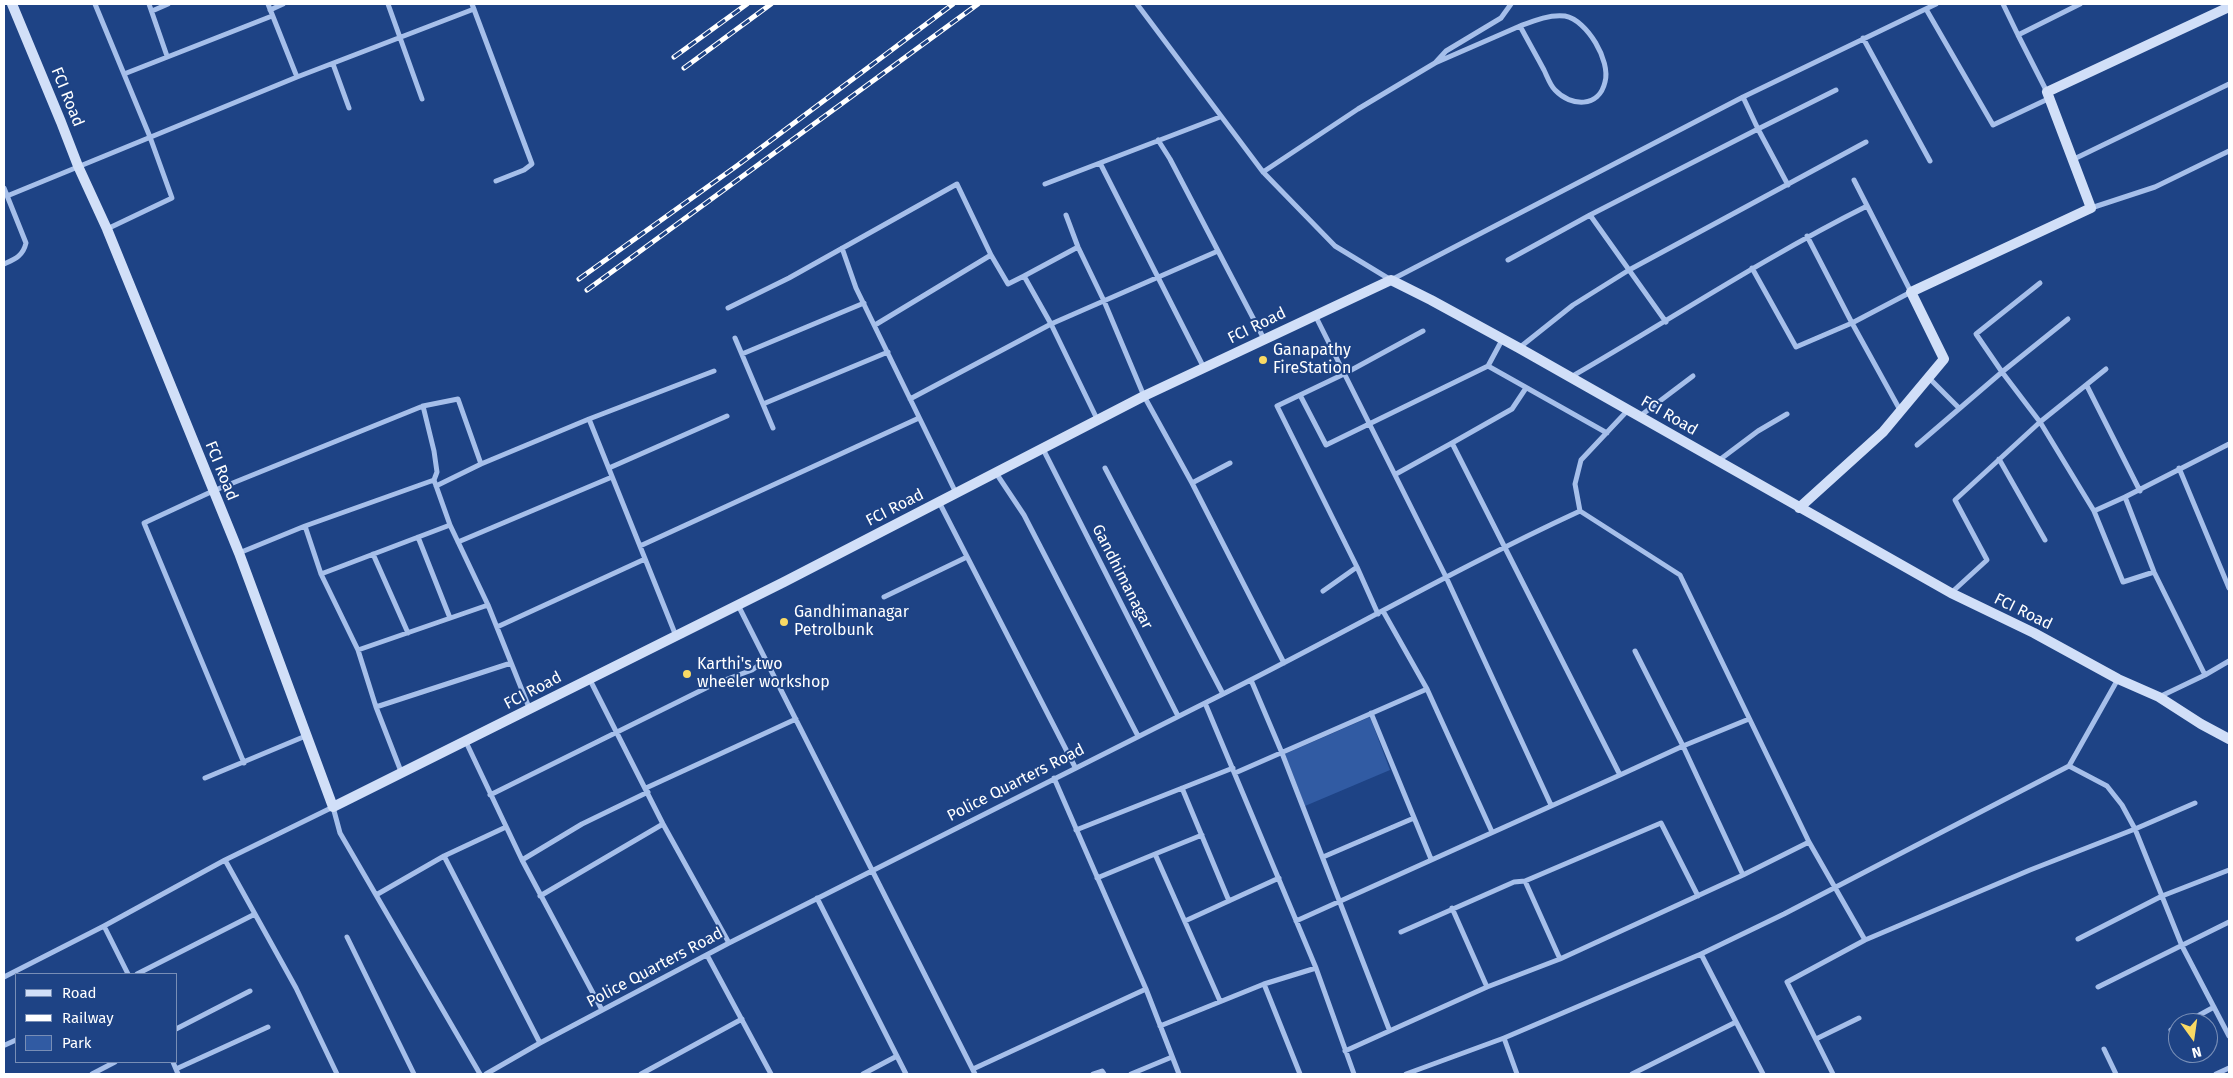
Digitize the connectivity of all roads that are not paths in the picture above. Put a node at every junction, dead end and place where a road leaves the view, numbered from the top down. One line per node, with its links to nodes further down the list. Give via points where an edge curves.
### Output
1 (12, 4): 42 (street, FCI Road)
2 (95, 4): 25 (street)
3 (149, 4): 16 (street)
4 (168, 4): 16 (street)
5 (284, 4): 13 (street)
6 (388, 4): 20 (street)
7 (1137, 4): 33 (street)
8 (1511, 4): 23 (street, via 1501,18 1446,51)
9 (1936, 4): 15 (street)
10 (2003, 4): 19 (street)
11 (2080, 4): 19 (street)
12 (473, 6): 20 (street); 45 (street, via 532,164)
13 (269, 7): 17 (street)
14 (2229, 7): 29 (street)
15 (1926, 9): 21 (street); 29 (street, via 1993,126)
16 (152, 11): 22 (street)
17 (272, 16): 22 (street); 26 (street)
18 (1520, 26): 18 (street, via 1548,17 1565,16 1575,20 1587,30 1606,68 1606,82 1601,93 1592,101 1579,104 1568,101 1554,89); 23 (street)
19 (2018, 35): 29 (street)
20 (400, 36): 24 (street); 31 (street)
21 (1863, 38): 30 (street); 39 (street)
22 (167, 56): 25 (street)
23 (1435, 63): 43 (street)
24 (333, 64): 26 (street); 32 (street)
25 (124, 74): 35 (street)
26 (297, 78): 35 (street)
27 (2229, 84): 40 (street)
28 (1836, 90): 34 (street)
29 (2047, 96): 40 (street)
30 (1743, 97): 34 (street); 66 (street)
31 (422, 99)
32 (348, 108)
33 (1220, 117): 36 (street); 43 (street)
34 (1758, 129): 47 (street); 53 (street)
35 (150, 136): 42 (street); 54 (street, via 172,198)
36 (1158, 140): 41 (street); 58 (street)
37 (1866, 142): 47 (street)
38 (2229, 151): 51 (street, via 2155,187)
39 (1930, 160)
40 (2072, 160): 51 (street)
41 (1100, 163): 46 (street); 65 (street)
42 (78, 166): 49 (street); 54 (street, FCI Road)
43 (1263, 172): 66 (street, via 1335,246)
44 (1854, 180): 50 (street)
45 (496, 181)
46 (1045, 184)
47 (1788, 184): 63 (street)
48 (4, 188): 49 (street)
49 (7, 196): 61 (street, via 26,243 24,251 16,259)
50 (1867, 206): 55 (street); 68 (street)
51 (2091, 208): 68 (street)
52 (1066, 215): 56 (street)
53 (1590, 215): 60 (street); 63 (street)
54 (107, 229): 131 (street, FCI Road)
55 (1807, 236): 62 (street); 75 (street)
56 (1078, 247): 64 (street); 69 (street)
57 (842, 248): 59 (street, via 957,184); 70 (street); 71 (street)
58 (1218, 251): 65 (street); 80 (street)
59 (991, 255): 64 (street, via 1008,284); 77 (street)
60 (1508, 260)
61 (4, 264)
62 (1752, 268): 74 (street); 75 (street, via 1796,347)
63 (1629, 270): 74 (street); 82 (street, via 1573,305)
64 (1024, 276): 76 (street)
65 (1160, 277): 69 (street); 86 (street)
66 (1390, 280): 72 (street, FCI Road); 81 (street, FCI Road)
67 (2040, 283): 89 (street, via 1976,334)
68 (1911, 292): 75 (street); 93 (street, via 1944,359)
69 (1104, 301): 76 (street); 97 (street)
70 (864, 303): 77 (street); 84 (street)
71 (728, 308)
72 (1315, 315): 80 (street, FCI Road); 90 (street)
73 (2068, 319): 89 (street)
74 (1666, 322): 92 (street)
75 (1852, 323): 103 (street)
76 (1051, 324): 98 (street); 109 (street)
77 (874, 325): 83 (street)
78 (1423, 331): 90 (street)
79 (735, 338): 84 (street)
80 (1264, 339): 86 (street, FCI Road)
81 (1502, 340): 82 (street, FCI Road); 85 (street)
82 (1519, 348): 92 (street, FCI Road)
83 (888, 352): 98 (street); 99 (street)
84 (742, 354): 99 (street)
85 (1488, 366): 95 (street); 110 (street)
86 (1205, 368): 97 (street, FCI Road)
87 (2106, 369): 94 (street)
88 (714, 371): 108 (street)
89 (2002, 372): 101 (street); 111 (street)
90 (1344, 374): 96 (street); 110 (street)
91 (1693, 376): 106 (street)
92 (1570, 378): 102 (street, FCI Road)
93 (1929, 378): 101 (street); 103 (street)
94 (2087, 386): 111 (street); 132 (street)
95 (1526, 388): 113 (street); 114 (street, via 1512,408)
96 (1300, 395): 110 (street, via 1326,445); 150 (street, via 1277,406)
97 (1144, 396): 109 (street, FCI Road); 129 (street)
98 (910, 399): 107 (street)
99 (763, 404): 112 (street)
100 (423, 406): 121 (street, via 458,399); 128 (street, via 434,450); 131 (street)
101 (1959, 408): 115 (street)
102 (1628, 410): 106 (street, FCI Road); 113 (street)
103 (1901, 411): 136 (street, via 1883,432)
104 (1787, 414): 119 (street)
105 (727, 416): 122 (street)
106 (1640, 416): 119 (street, FCI Road)
107 (919, 418): 133 (street); 144 (street)
108 (589, 419): 121 (street); 122 (street)
109 (1098, 421): 117 (street, FCI Road)
110 (1370, 422): 126 (street)
111 (2040, 422): 118 (street); 138 (street)
112 (773, 428)
113 (1607, 433): 137 (street, via 1581,460 1575,484)
114 (1452, 443): 126 (street); 145 (street)
115 (1917, 444)
116 (2229, 444): 124 (street)
117 (1043, 449): 125 (street, FCI Road); 182 (street, Gandhimanagar)
118 (2000, 459): 142 (street); 156 (street, via 1955,500 1987,560)
119 (1718, 461): 136 (street, FCI Road)
120 (1230, 463): 129 (street)
121 (481, 464): 130 (street)
122 (609, 468): 127 (street)
123 (1105, 468): 176 (street)
124 (2179, 468): 132 (street); 154 (street)
125 (996, 472): 133 (street, FCI Road); 187 (street, via 1024,515)
126 (1396, 474): 153 (street)
127 (612, 477): 143 (street); 144 (street)
128 (434, 480): 130 (street); 140 (street)
129 (1192, 483): 170 (street)
130 (436, 486): 139 (street)
131 (214, 491): 146 (street, FCI Road); 192 (street, via 144,523)
132 (2140, 491): 134 (street)
133 (956, 493): 135 (street, FCI Road)
134 (2125, 497): 138 (street); 151 (street)
135 (939, 502): 148 (street); 159 (street, FCI Road)
136 (1799, 508): 156 (street, FCI Road)
137 (1580, 511): 145 (street, Police Quarters Road); 184 (street, via 1680,575)
138 (2094, 511): 151 (street, via 2123,582)
139 (450, 525): 141 (street); 143 (street)
140 (305, 526): 146 (street); 152 (street)
141 (418, 537): 147 (street); 161 (street)
142 (2045, 540)
143 (458, 542): 158 (street)
144 (640, 546): 149 (street)
145 (1504, 546): 153 (street, Police Quarters Road); 197 (street)
146 (239, 553): 186 (street, FCI Road)
147 (373, 554): 152 (street); 163 (street)
148 (967, 557): 157 (street); 194 (street)
149 (645, 559): 162 (street); 164 (street)
150 (1357, 567): 155 (street); 160 (street)
151 (2154, 572): 171 (street)
152 (320, 574): 165 (street)
153 (1446, 577): 160 (street, Police Quarters Road); 204 (street)
154 (2229, 588)
155 (1323, 591)
156 (1951, 593): 173 (street, FCI Road)
157 (884, 597)
158 (488, 605): 161 (street); 162 (street)
159 (738, 605): 164 (street, FCI Road); 167 (street)
160 (1380, 612): 170 (street, Police Quarters Road); 175 (street)
161 (450, 618): 163 (street)
162 (497, 628): 169 (street)
163 (408, 633): 165 (street)
164 (676, 636): 172 (street, FCI Road)
165 (358, 650): 179 (street)
166 (1635, 651): 190 (street)
167 (766, 660): 183 (street); 185 (street, via 752,670 714,684)
168 (2229, 661): 171 (street)
169 (511, 663): 179 (street); 180 (street)
170 (1284, 663): 174 (street, Police Quarters Road)
171 (2205, 675): 177 (street)
172 (589, 678): 180 (street, FCI Road); 185 (street)
173 (2118, 679): 177 (street, FCI Road); 193 (street)
174 (1251, 680): 176 (street, Police Quarters Road); 191 (street)
175 (1427, 689): 181 (street); 211 (street)
176 (1224, 694): 178 (street, Police Quarters Road)
177 (2159, 697): 188 (street, FCI Road)
178 (1205, 703): 182 (street, Police Quarters Road); 195 (street)
179 (376, 707): 196 (street)
180 (530, 710): 189 (street, FCI Road)
181 (1371, 713): 191 (street); 206 (street)
182 (1178, 716): 187 (street, Police Quarters Road)
183 (796, 719): 201 (street); 220 (street)
184 (1749, 719): 190 (street); 213 (street)
185 (618, 732): 201 (street); 202 (street)
186 (308, 735): 192 (street); 205 (street, FCI Road)
187 (1138, 736): 194 (street, Police Quarters Road)
188 (2229, 738)
189 (466, 742): 196 (street, FCI Road); 202 (street)
190 (1683, 746): 197 (street); 222 (street)
191 (1282, 753): 195 (street); 216 (street)
192 (244, 763): 198 (street)
193 (2069, 766): 210 (street, via 2106,786 2122,805); 226 (street)
194 (1075, 767): 199 (street, Police Quarters Road)
195 (1234, 771): 200 (street); 224 (street)
196 (402, 774): 205 (street, FCI Road)
197 (1620, 775): 204 (street)
198 (204, 778)
199 (1054, 778): 209 (street); 220 (street, Police Quarters Road)
200 (1182, 788): 209 (street); 212 (street)
201 (647, 790): 207 (street); 219 (street)
202 (490, 795): 208 (street)
203 (2195, 803): 210 (street)
204 (1551, 805): 211 (street)
205 (333, 807): 218 (street); 227 (street, via 340,833)
206 (1414, 818): 216 (street); 217 (street)
207 (663, 824): 228 (street); 244 (street)
208 (506, 827): 215 (street); 219 (street)
209 (1076, 830): 223 (street)
210 (2135, 830): 230 (street); 243 (street, via 2030,870)
211 (1492, 832): 217 (street)
212 (1202, 835): 214 (street); 233 (street)
213 (1808, 842): 222 (street); 226 (street)
214 (1155, 854): 223 (street); 236 (street)
215 (444, 856): 227 (street); 273 (street)
216 (1323, 857): 232 (street)
217 (1431, 859): 232 (street)
218 (225, 860): 235 (street); 239 (street)
219 (522, 860): 228 (street)
220 (872, 870): 231 (street, Police Quarters Road); 283 (street)
221 (2229, 870): 230 (street)
222 (1743, 875): 229 (street)
223 (1097, 878): 256 (street)
224 (1279, 878): 233 (street); 237 (street)
225 (1525, 881): 229 (street, via 1661,824); 234 (street, via 1514,882); 248 (street)
226 (1837, 888): 243 (street); 246 (street)
227 (376, 894): 282 (street)
228 (540, 896): 260 (street)
229 (1698, 896): 248 (street)
230 (2162, 896): 242 (street); 245 (street)
231 (817, 898): 244 (street, Police Quarters Road); 277 (street)
232 (1340, 900): 237 (street); 268 (street)
233 (1229, 901): 236 (street)
234 (1452, 908): 240 (street); 254 (street)
235 (255, 914): 251 (street); 285 (street, via 296,988)
236 (1184, 921): 258 (street)
237 (1296, 921): 249 (street)
238 (2229, 922): 245 (street)
239 (104, 926): 250 (street); 252 (street)
240 (1400, 932)
241 (347, 937): 286 (street)
242 (2078, 939)
243 (1865, 940): 271 (street, via 1787,982)
244 (730, 943): 247 (street, Police Quarters Road)
245 (2182, 946): 255 (street); 259 (street)
246 (1701, 954): 264 (street); 270 (street)
247 (707, 955): 260 (street, Police Quarters Road); 263 (street)
248 (1560, 959): 254 (street)
249 (1316, 968): 253 (street); 276 (street)
250 (128, 973)
251 (139, 973)
252 (4, 978)
253 (1264, 984): 258 (street); 296 (street)
254 (1487, 987): 268 (street)
255 (2098, 987)
256 (1146, 989): 265 (street); 283 (street)
257 (250, 991): 267 (street)
258 (1220, 1001): 265 (street)
259 (2214, 1008): 261 (street); 269 (street)
260 (602, 1010): 273 (street, Police Quarters Road)
261 (2204, 1013)
262 (1859, 1018): 271 (street)
263 (742, 1019): 288 (street); 289 (street)
264 (1736, 1022): 300 (street); 301 (street)
265 (1160, 1026): 278 (street)
266 (268, 1027): 281 (street)
267 (178, 1029)
268 (1389, 1029): 276 (street)
269 (2229, 1036)
270 (1504, 1038): 298 (street); 299 (street)
271 (1816, 1039): 302 (street)
272 (15, 1040): 274 (street)
273 (540, 1043): 287 (street, Police Quarters Road)
274 (5, 1045)
275 (2104, 1049): 303 (street)
276 (1345, 1050): 297 (street)
277 (897, 1056): 290 (street); 291 (street)
278 (1172, 1057): 294 (street); 295 (street)
279 (113, 1063): 284 (street)
280 (2229, 1068): 304 (street)
281 (176, 1073)
282 (477, 1073)
283 (973, 1073)
284 (92, 1074)
285 (337, 1074)
286 (414, 1074)
287 (486, 1074)
288 (641, 1074)
289 (771, 1074)
290 (863, 1074)
291 (906, 1074)
292 (1093, 1074): 293 (street, via 1102,1071)
293 (1104, 1074)
294 (1131, 1074)
295 (1179, 1074)
296 (1300, 1074)
297 (1354, 1074)
298 (1406, 1074)
299 (1517, 1074)
300 (1632, 1074)
301 (1763, 1074)
302 (1833, 1074)
303 (2116, 1074)
304 (2216, 1074)

